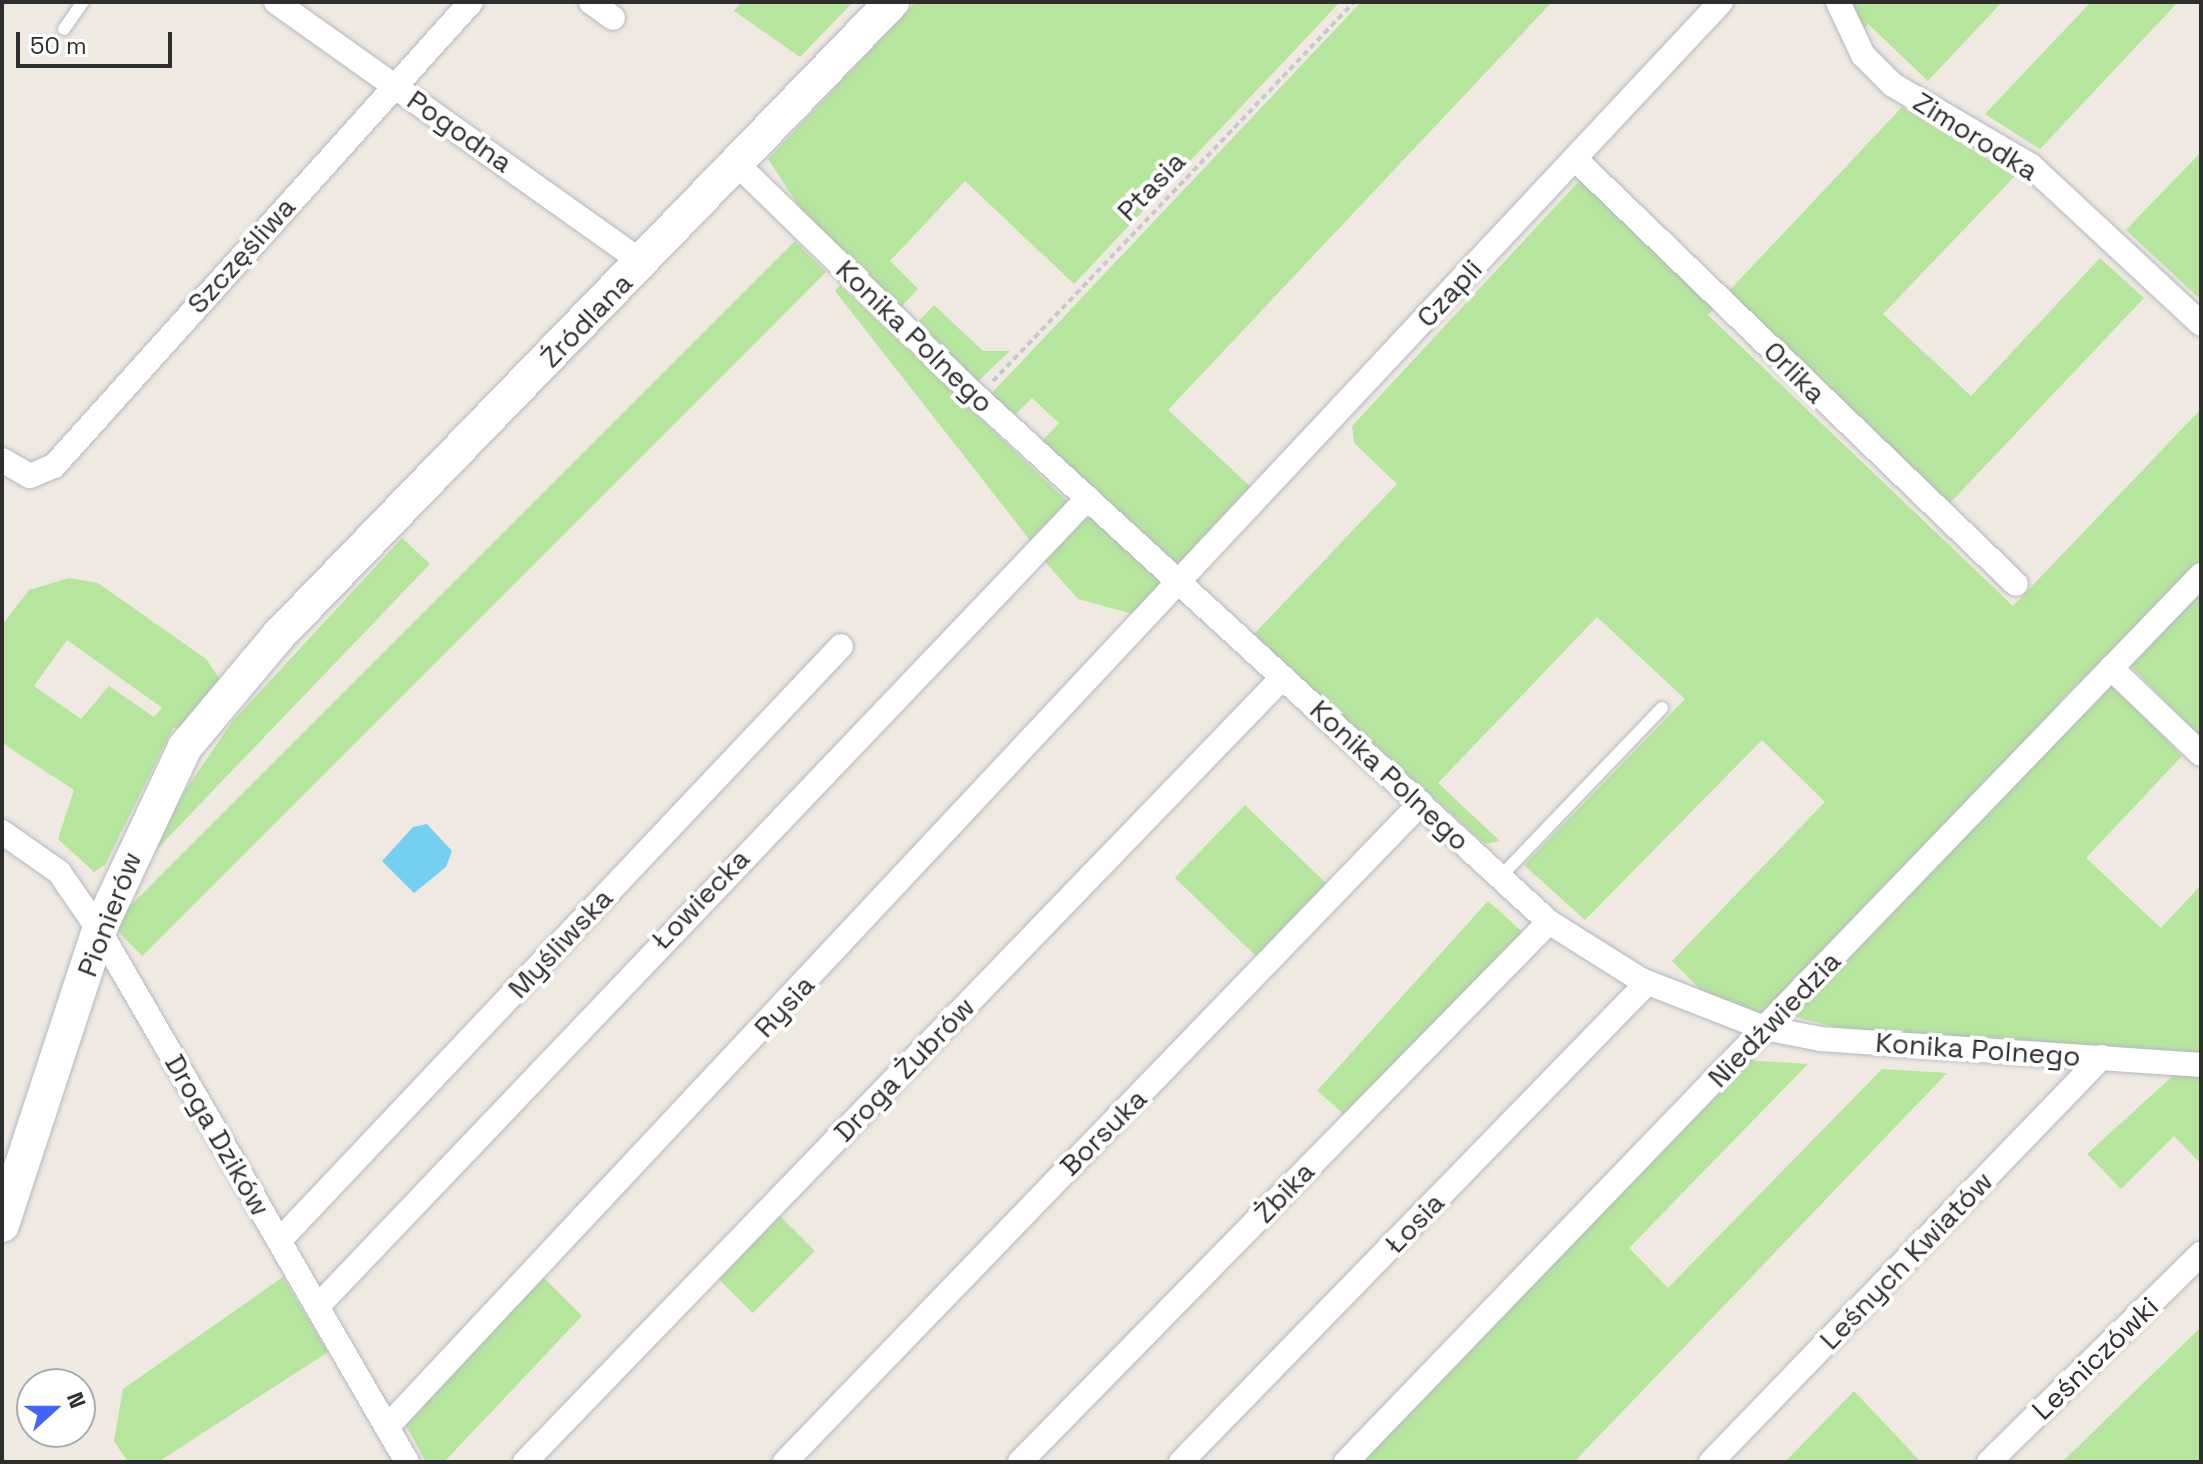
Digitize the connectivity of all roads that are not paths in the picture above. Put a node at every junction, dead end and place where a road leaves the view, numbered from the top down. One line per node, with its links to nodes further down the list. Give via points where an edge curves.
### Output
1 (83, 2): 9 (lane)
2 (276, 2): 10 (street, Pogodna)
3 (471, 2): 10 (street, Szczęśliwa)
4 (591, 2): 8 (street)
5 (892, 2): 12 (main road, Źródlana)
6 (1721, 2): 11 (street, Czapli)
7 (1838, 2): 14 (street, Zimorodka, via 1863,55 1893,85 2030,165)
8 (613, 18)
9 (64, 29)
10 (394, 84): 13 (street, Pogodna); 15 (street, Szczęśliwa, via 54,466 30,476)
11 (1575, 159): 18 (street, Orlika); 19 (street, Czapli)
12 (736, 163): 13 (main road, Źródlana); 16 (street, Konika Polnego)
13 (642, 262): 20 (main road, Źródlana)
14 (2201, 324)
15 (2, 460)
16 (1088, 498): 19 (street, Konika Polnego); 38 (street, Łowiecka)
17 (2201, 575): 22 (street, Niedźwiedzia)
18 (2016, 584)
19 (1181, 586): 23 (street, Konika Polnego); 39 (street, Rysia)
20 (278, 636): 30 (main road, Pionierów, via 185,747)
21 (841, 646): 36 (street, Myśliwska)
22 (2111, 668): 25 (street); 32 (street, Niedźwiedzia)
23 (1283, 677): 26 (street, Konika Polnego); 41 (street, Droga Żubrów)
24 (1662, 708): 28 (lane)
25 (2199, 749)
26 (1421, 803): 28 (street, Konika Polnego); 42 (street, Borsuka)
27 (2, 832): 30 (street, Droga Dzików, via 59,872)
28 (1500, 877): 29 (street, Konika Polnego)
29 (1549, 922): 31 (street, Konika Polnego); 43 (street, Żbika)
30 (99, 930): 35 (main road, Pionierów); 36 (street, Droga Dzików)
31 (1647, 983): 32 (street, Konika Polnego); 44 (street, Łosia)
32 (1764, 1028): 33 (street, Konika Polnego, via 1821,1039); 45 (street, Niedźwiedzia)
33 (2102, 1057): 34 (street, Konika Polnego); 46 (street, Leśnych Kwiatów)
34 (2201, 1065)
35 (2, 1225)
36 (279, 1241): 38 (street, Droga Dzików)
37 (2201, 1254): 47 (street, Leśniczówki)
38 (318, 1306): 39 (street, Droga Dzików)
39 (387, 1427): 40 (street, Droga Dzików)
40 (407, 1462)
41 (525, 1462)
42 (785, 1462)
43 (1020, 1462)
44 (1181, 1462)
45 (1346, 1462)
46 (1711, 1462)
47 (1989, 1462)

